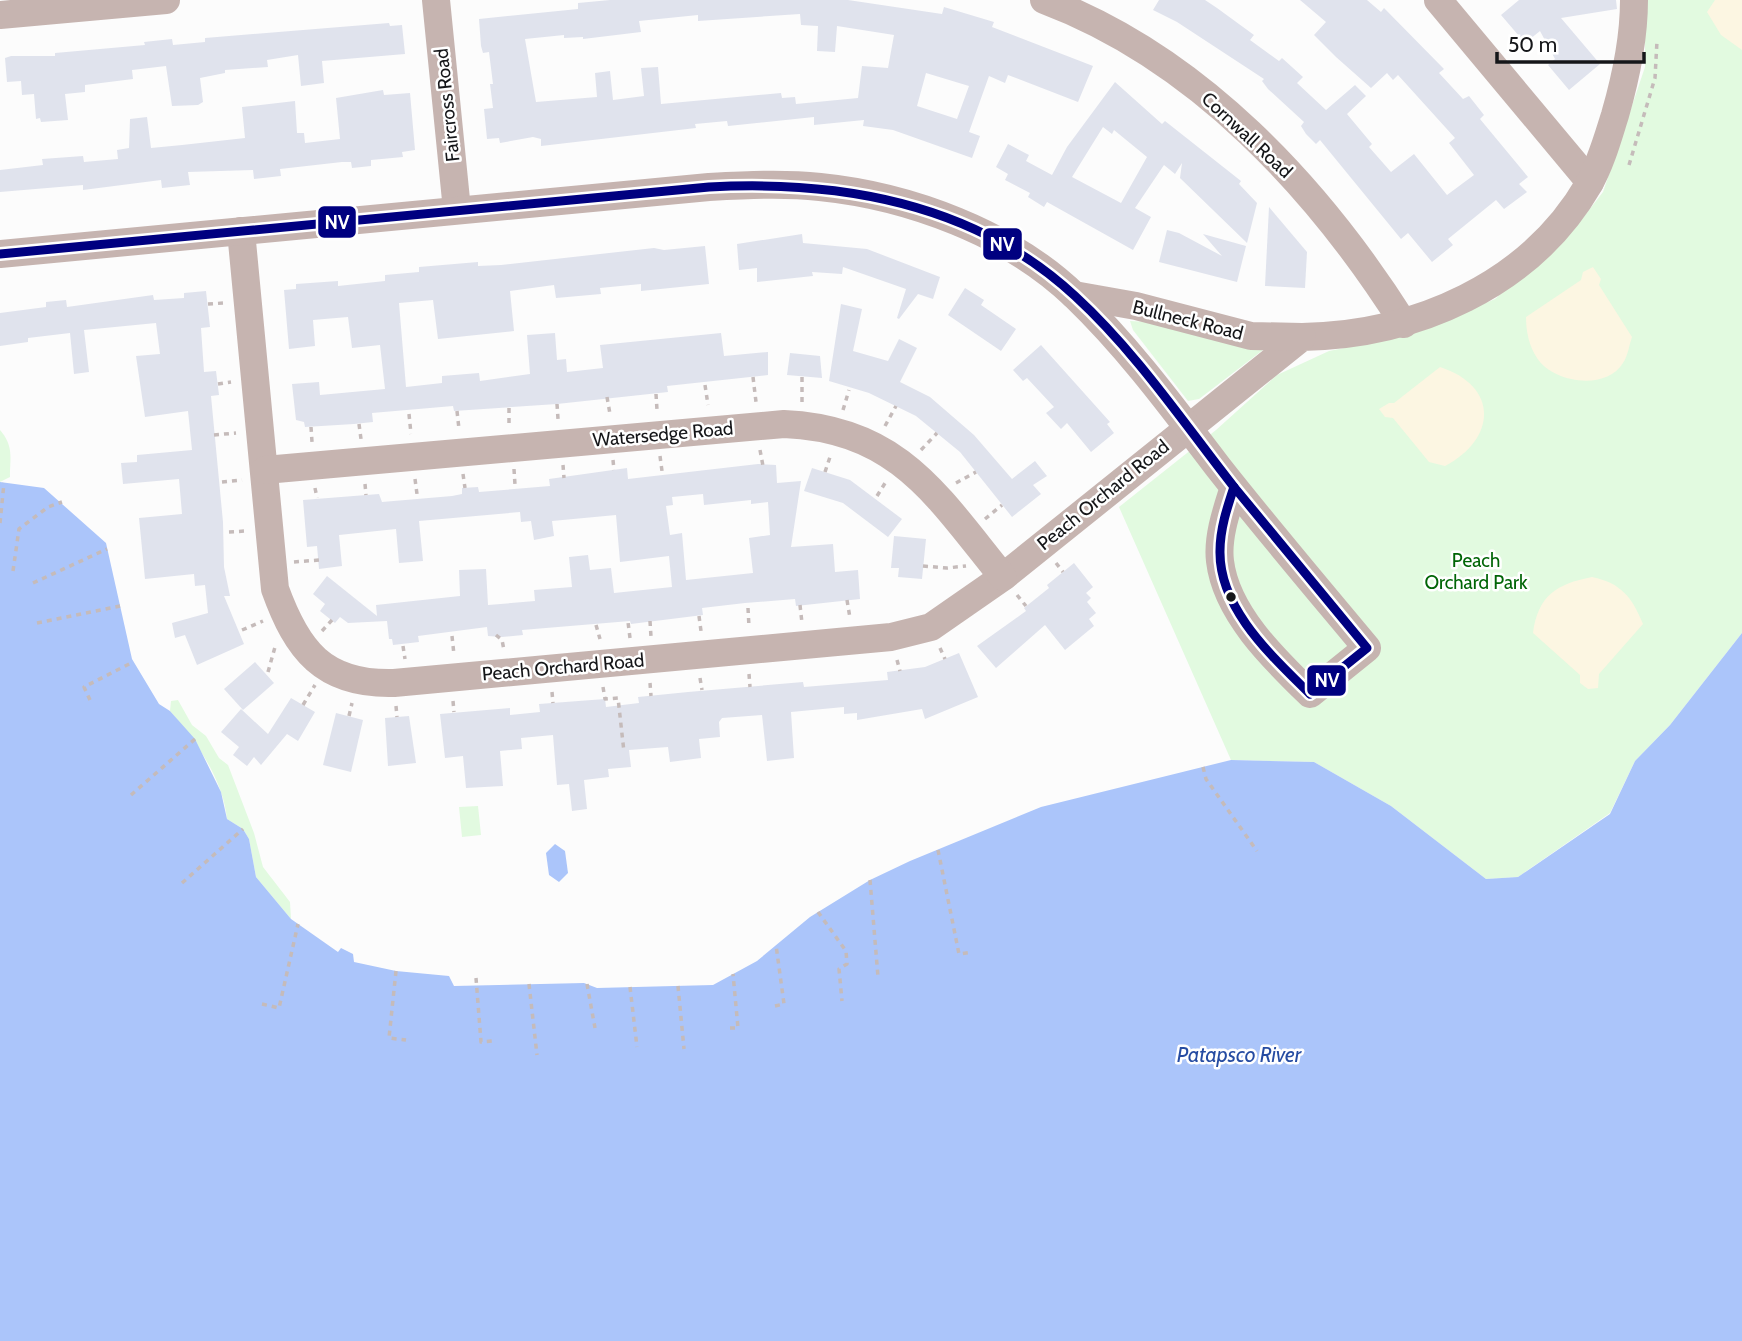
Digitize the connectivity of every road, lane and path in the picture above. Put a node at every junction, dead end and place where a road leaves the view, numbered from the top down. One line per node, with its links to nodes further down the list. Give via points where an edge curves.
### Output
1 (166, 0): 6 (street)
2 (436, 0): 8 (street, Faircross Road)
3 (1044, 0): 14 (street, Cornwall Road, via 1112,31 1160,60 1250,133 1321,211)
4 (1438, 0): 7 (street)
5 (1634, 0): 7 (street, Bullneck Road, via 1634,34 1620,96)
6 (0, 15)
7 (1590, 182): 14 (street, Bullneck Road, via 1567,216 1515,267 1475,294)
8 (457, 210): 9 (street); 11 (street, via 675,189 820,187 867,194 959,222 1022,255)
9 (241, 231): 10 (street); 57 (street, Peach Orchard Road)
10 (0, 254)
11 (1074, 295): 15 (street, Bullneck Road, via 1251,335); 38 (street, via 1140,366)
12 (226, 303): 13 (path)
13 (208, 304)
14 (1404, 324): 15 (street, Bullneck Road)
15 (1302, 337): 38 (street)
16 (802, 376): 25 (path)
17 (753, 377): 24 (path)
18 (233, 382): 19 (path)
19 (218, 384)
20 (705, 385): 27 (path)
21 (849, 390): 31 (path)
22 (656, 394): 30 (path)
23 (607, 397): 34 (path)
24 (756, 402)
25 (802, 402)
26 (556, 404): 35 (path)
27 (708, 405)
28 (896, 406): 40 (path)
29 (509, 408): 37 (path)
30 (657, 410)
31 (843, 410)
32 (457, 411): 41 (path)
33 (409, 414): 44 (path)
34 (610, 414)
35 (558, 419)
36 (359, 424): 46 (path)
37 (509, 424)
38 (1187, 426): 63 (street); 79 (street, Peach Orchard Road)
39 (310, 427): 48 (path)
40 (884, 428)
41 (459, 429)
42 (238, 432): 45 (path)
43 (937, 433): 50 (path)
44 (411, 434)
45 (214, 435)
46 (360, 439)
47 (759, 441): 52 (path)
48 (313, 444)
49 (835, 450): 54 (path)
50 (920, 452)
51 (514, 464): 62 (path)
52 (763, 466)
53 (472, 468): 64 (path, via 462,469)
54 (825, 472)
55 (976, 472): 61 (path)
56 (414, 473): 65 (path)
57 (253, 475): 58 (path); 79 (street, Watersedge Road, via 784,424 826,426 874,446 926,483); 116 (street, Peach Orchard Road, via 275,589 289,627 304,650 333,672 383,684)
58 (222, 482)
59 (4, 483): 70 (path)
60 (896, 484): 66 (path, via 887,477)
61 (954, 484)
62 (515, 485)
63 (1234, 486): 63 (street, via 1367,648 1310,694 1232,602 1220,560 1224,520)
64 (466, 488)
65 (417, 494)
66 (877, 496)
67 (62, 502): 80 (path, via 19,529)
68 (1002, 505): 69 (path)
69 (984, 521)
70 (0, 523)
71 (248, 531): 72 (path)
72 (229, 532)
73 (107, 549): 82 (path)
74 (290, 550): 77 (path)
75 (959, 555): 79 (path)
76 (319, 560): 77 (path)
77 (292, 562): 81 (path)
78 (923, 566): 79 (path)
79 (986, 567): 116 (street, Peach Orchard Road, via 944,620 909,634)
80 (13, 571)
81 (293, 572)
82 (33, 583)
83 (847, 600): 89 (path)
84 (800, 605): 97 (path)
85 (120, 606): 96 (path)
86 (748, 608): 101 (path)
87 (699, 615): 106 (path)
88 (863, 617): 89 (path)
89 (850, 618): 90 (path)
90 (838, 619)
91 (332, 620): 105 (path, via 318,636)
92 (262, 621): 103 (path)
93 (650, 621): 111 (path)
94 (630, 622): 112 (path)
95 (814, 622): 97 (path)
96 (37, 623)
97 (802, 623): 98 (path)
98 (791, 624)
99 (596, 625): 116 (path)
100 (759, 627): 101 (path)
101 (750, 628): 102 (path)
102 (737, 629)
103 (242, 630)
104 (713, 631): 106 (path)
105 (316, 633)
106 (701, 633): 107 (path)
107 (692, 634)
108 (496, 635): 118 (path)
109 (452, 636): 121 (path)
110 (661, 636): 111 (path)
111 (652, 637): 112 (path)
112 (630, 639): 113 (path)
113 (621, 640)
114 (276, 645): 127 (path)
115 (403, 646): 124 (path)
116 (601, 647): 132 (path, via 605,699 618,698)
117 (518, 649): 118 (path)
118 (504, 650): 119 (path)
119 (494, 651)
120 (467, 654): 121 (path)
121 (454, 655): 122 (path)
122 (442, 656)
123 (418, 658): 124 (path)
124 (405, 659): 125 (path)
125 (396, 660)
126 (133, 662): 129 (path, via 84,687)
127 (268, 672)
128 (316, 683): 130 (path)
129 (90, 700)
130 (303, 705)
131 (195, 739): 134 (path)
132 (624, 752)
133 (1203, 767): 137 (path, via 1206,779)
134 (131, 795)
135 (243, 829): 139 (path)
136 (938, 850): 143 (path, via 959,954)
137 (1257, 850)
138 (870, 880): 146 (path)
139 (182, 883)
140 (818, 912): 152 (path, via 846,951 847,964 839,969)
141 (298, 924): 153 (path, via 279,1008)
142 (776, 945): 154 (path, via 784,1004)
143 (972, 952)
144 (396, 971): 157 (path, via 389,1038)
145 (733, 974): 156 (path, via 738,1027)
146 (878, 977)
147 (476, 978): 158 (path, via 481,1042)
148 (528, 984): 161 (path)
149 (587, 984): 155 (path)
150 (678, 986): 160 (path)
151 (630, 987): 159 (path)
152 (842, 1001)
153 (261, 1004)
154 (775, 1006)
155 (595, 1028)
156 (730, 1028)
157 (406, 1040)
158 (492, 1041)
159 (637, 1047)
160 (684, 1049)
161 (537, 1055)

